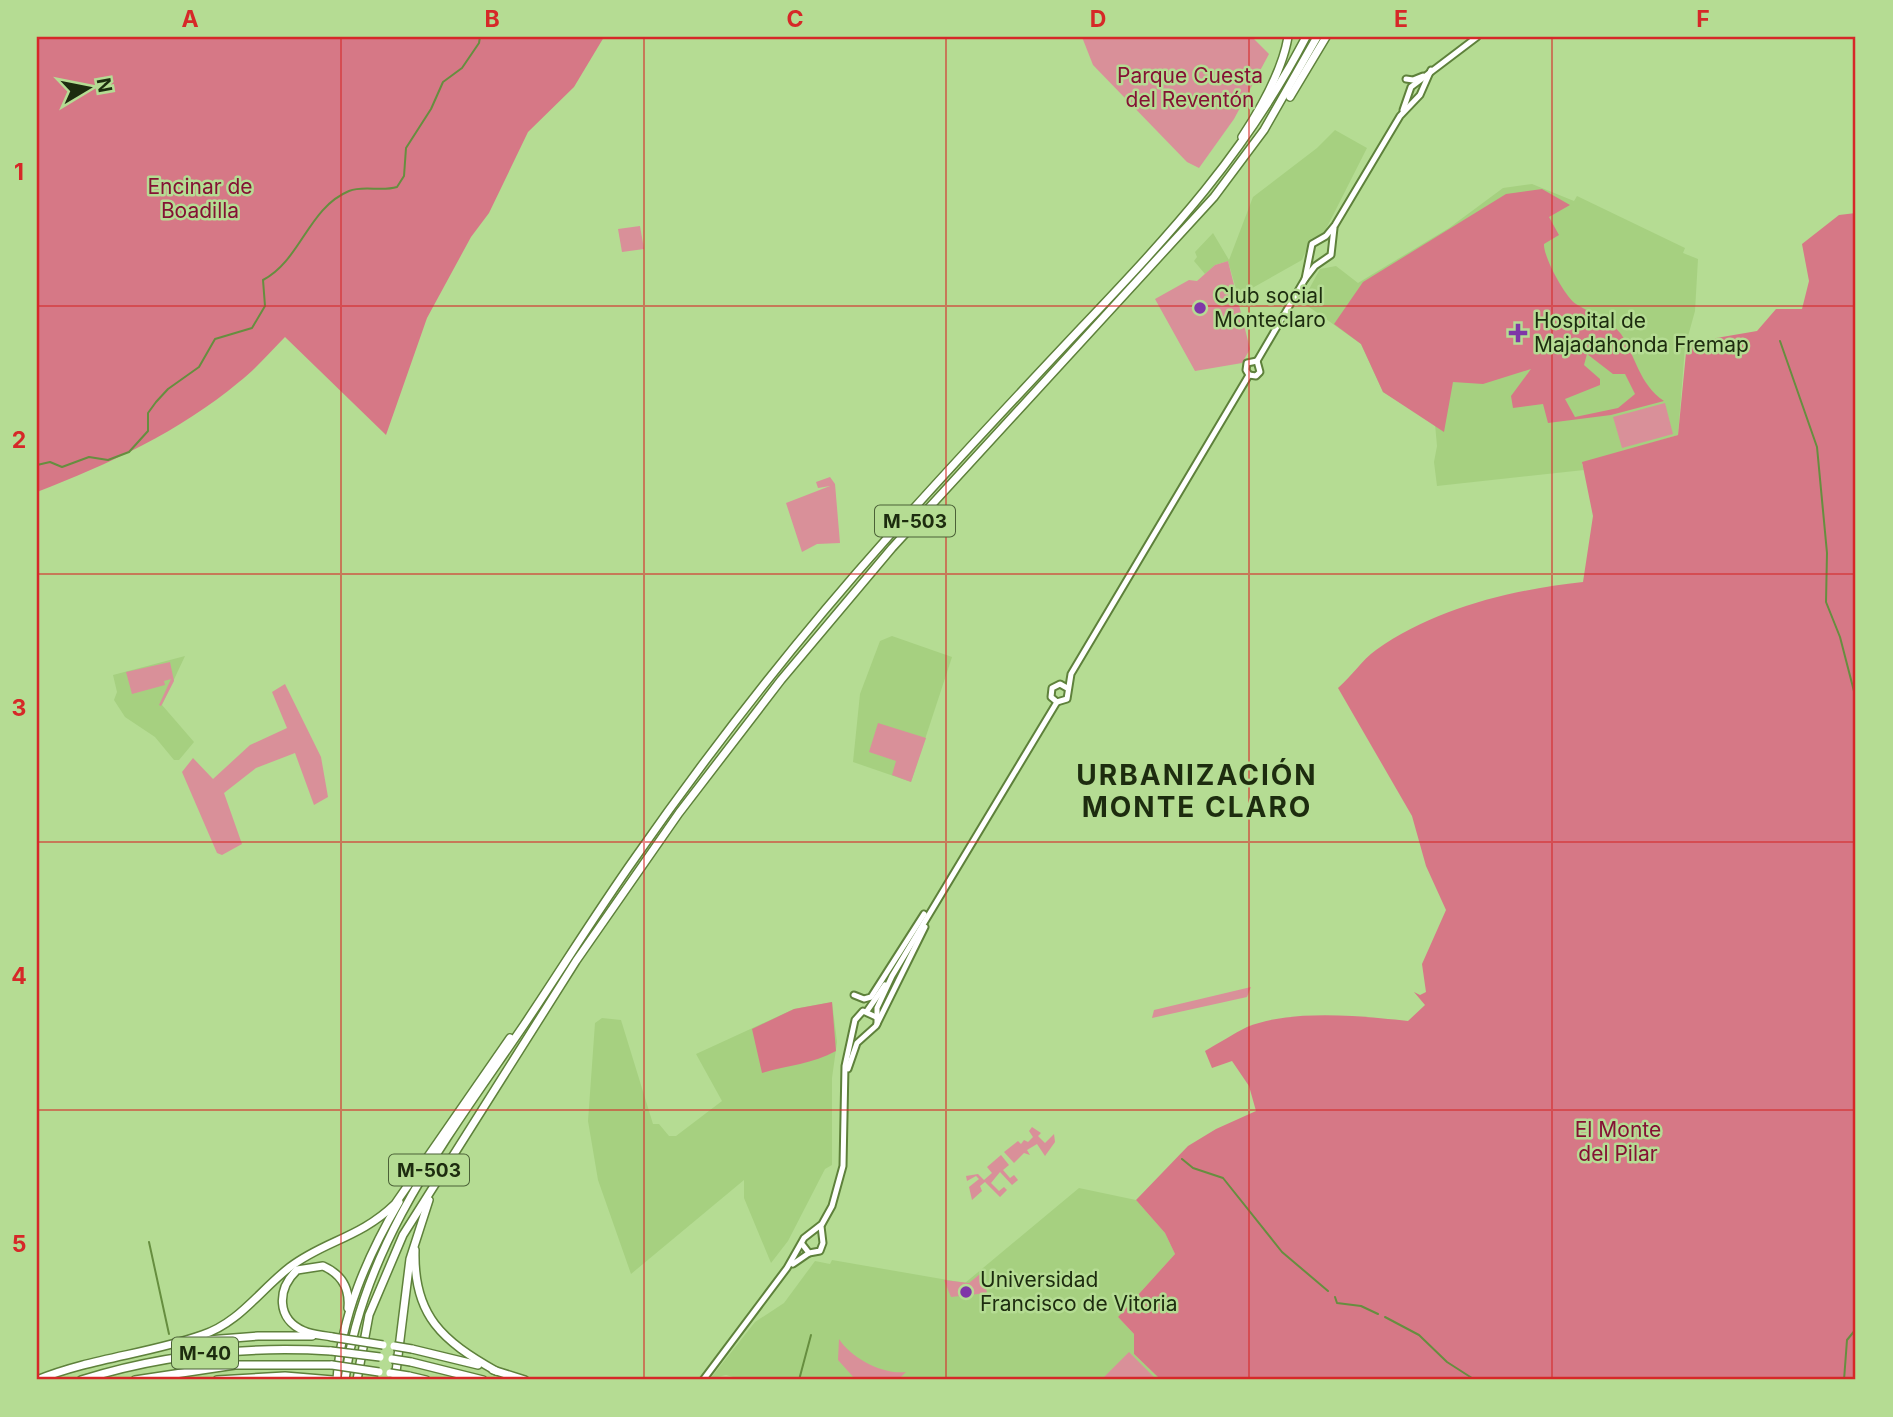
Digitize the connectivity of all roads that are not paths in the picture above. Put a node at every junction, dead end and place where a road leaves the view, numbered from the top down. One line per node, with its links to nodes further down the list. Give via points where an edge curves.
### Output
1 (1288, 37): 13 (highway, via 1271,85)
2 (1306, 37): 13 (highway, M-503, via 1260,119)
3 (1317, 37): 12 (highway, M-503)
4 (1326, 37): 12 (highway, M-503)
5 (1477, 37): 6 (street)
6 (1431, 71): 7 (street); 7 (street, via 1418,79 1406,79); 8 (street)
7 (1414, 86): 8 (street); 9 (street)
8 (1420, 92): 10 (street)
9 (1408, 94): 10 (street); 11 (street)
10 (1415, 99): 11 (street)
11 (1400, 116): 14 (street)
12 (1264, 131): 36 (highway, M-503, via 1195,220 891,548 750,719 576,961)
13 (1219, 176): 28 (highway, M-503, via 931,489 818,620 671,807)
14 (1335, 225): 15 (street); 16 (street)
15 (1320, 239): 16 (street); 17 (street, via 1312,244)
16 (1331, 247): 18 (street, via 1329,258)
17 (1310, 253): 18 (street); 19 (street)
18 (1322, 262): 19 (street)
19 (1305, 279): 20 (street)
20 (1257, 361): 21 (street, via 1247,363); 21 (street, via 1260,372)
21 (1249, 375): 22 (street)
22 (1072, 673): 23 (street); 24 (street)
23 (1060, 684): 24 (street); 25 (street, via 1052,688)
24 (1067, 688): 25 (street, via 1067,699)
25 (1054, 700): 26 (street)
26 (945, 886): 27 (street); 29 (street, via 871,997); 31 (street)
27 (892, 976): 30 (street); 31 (street)
28 (554, 977): 35 (highway); 56 (highway, M-503, via 382,1250 356,1318)
29 (854, 995)
30 (867, 1011): 31 (street); 32 (street, via 857,1015)
31 (876, 1020): 33 (street, via 873,1031)
32 (856, 1025): 33 (street); 34 (street, via 845,1066)
33 (865, 1033): 34 (street, via 851,1057)
34 (843, 1101): 37 (street, via 842,1175)
35 (421, 1165): 44 (highway, M-503, via 373,1251); 46 (highway, via 381,1217 291,1266 228,1324)
36 (431, 1194): 38 (highway, M-503); 57 (highway, M-503, via 403,1235 380,1283)
37 (822, 1224): 39 (street); 40 (street)
38 (416, 1233): 47 (highway, via 417,1292 426,1311 455,1347); 58 (highway, M-503)
39 (811, 1234): 40 (street); 41 (street)
40 (820, 1237): 42 (street, via 822,1248)
41 (802, 1244): 42 (street); 43 (street)
42 (809, 1253): 43 (street)
43 (787, 1268): 62 (street)
44 (347, 1320): 45 (highway, via 346,1286 333,1270 310,1266 289,1278 281,1298 290,1322 304,1332); 55 (highway, M-503)
45 (332, 1337): 46 (highway, via 258,1336); 47 (highway, bridge, via 412,1349)
46 (166, 1345): 49 (highway, via 109,1356)
47 (496, 1371): 61 (highway)
48 (302, 1378): 52 (highway); 53 (highway); 54 (highway)
49 (37, 1380)
50 (81, 1380): 60 (highway, M-40, bridge, via 166,1358 233,1350 331,1351 411,1362)
51 (135, 1380): 59 (highway, M-40, bridge, via 235,1364 332,1365)
52 (217, 1380)
53 (269, 1380)
54 (328, 1380): 55 (highway)
55 (335, 1380)
56 (345, 1380)
57 (357, 1380)
58 (396, 1380)
59 (426, 1380)
60 (483, 1380)
61 (525, 1380)
62 (703, 1380)

